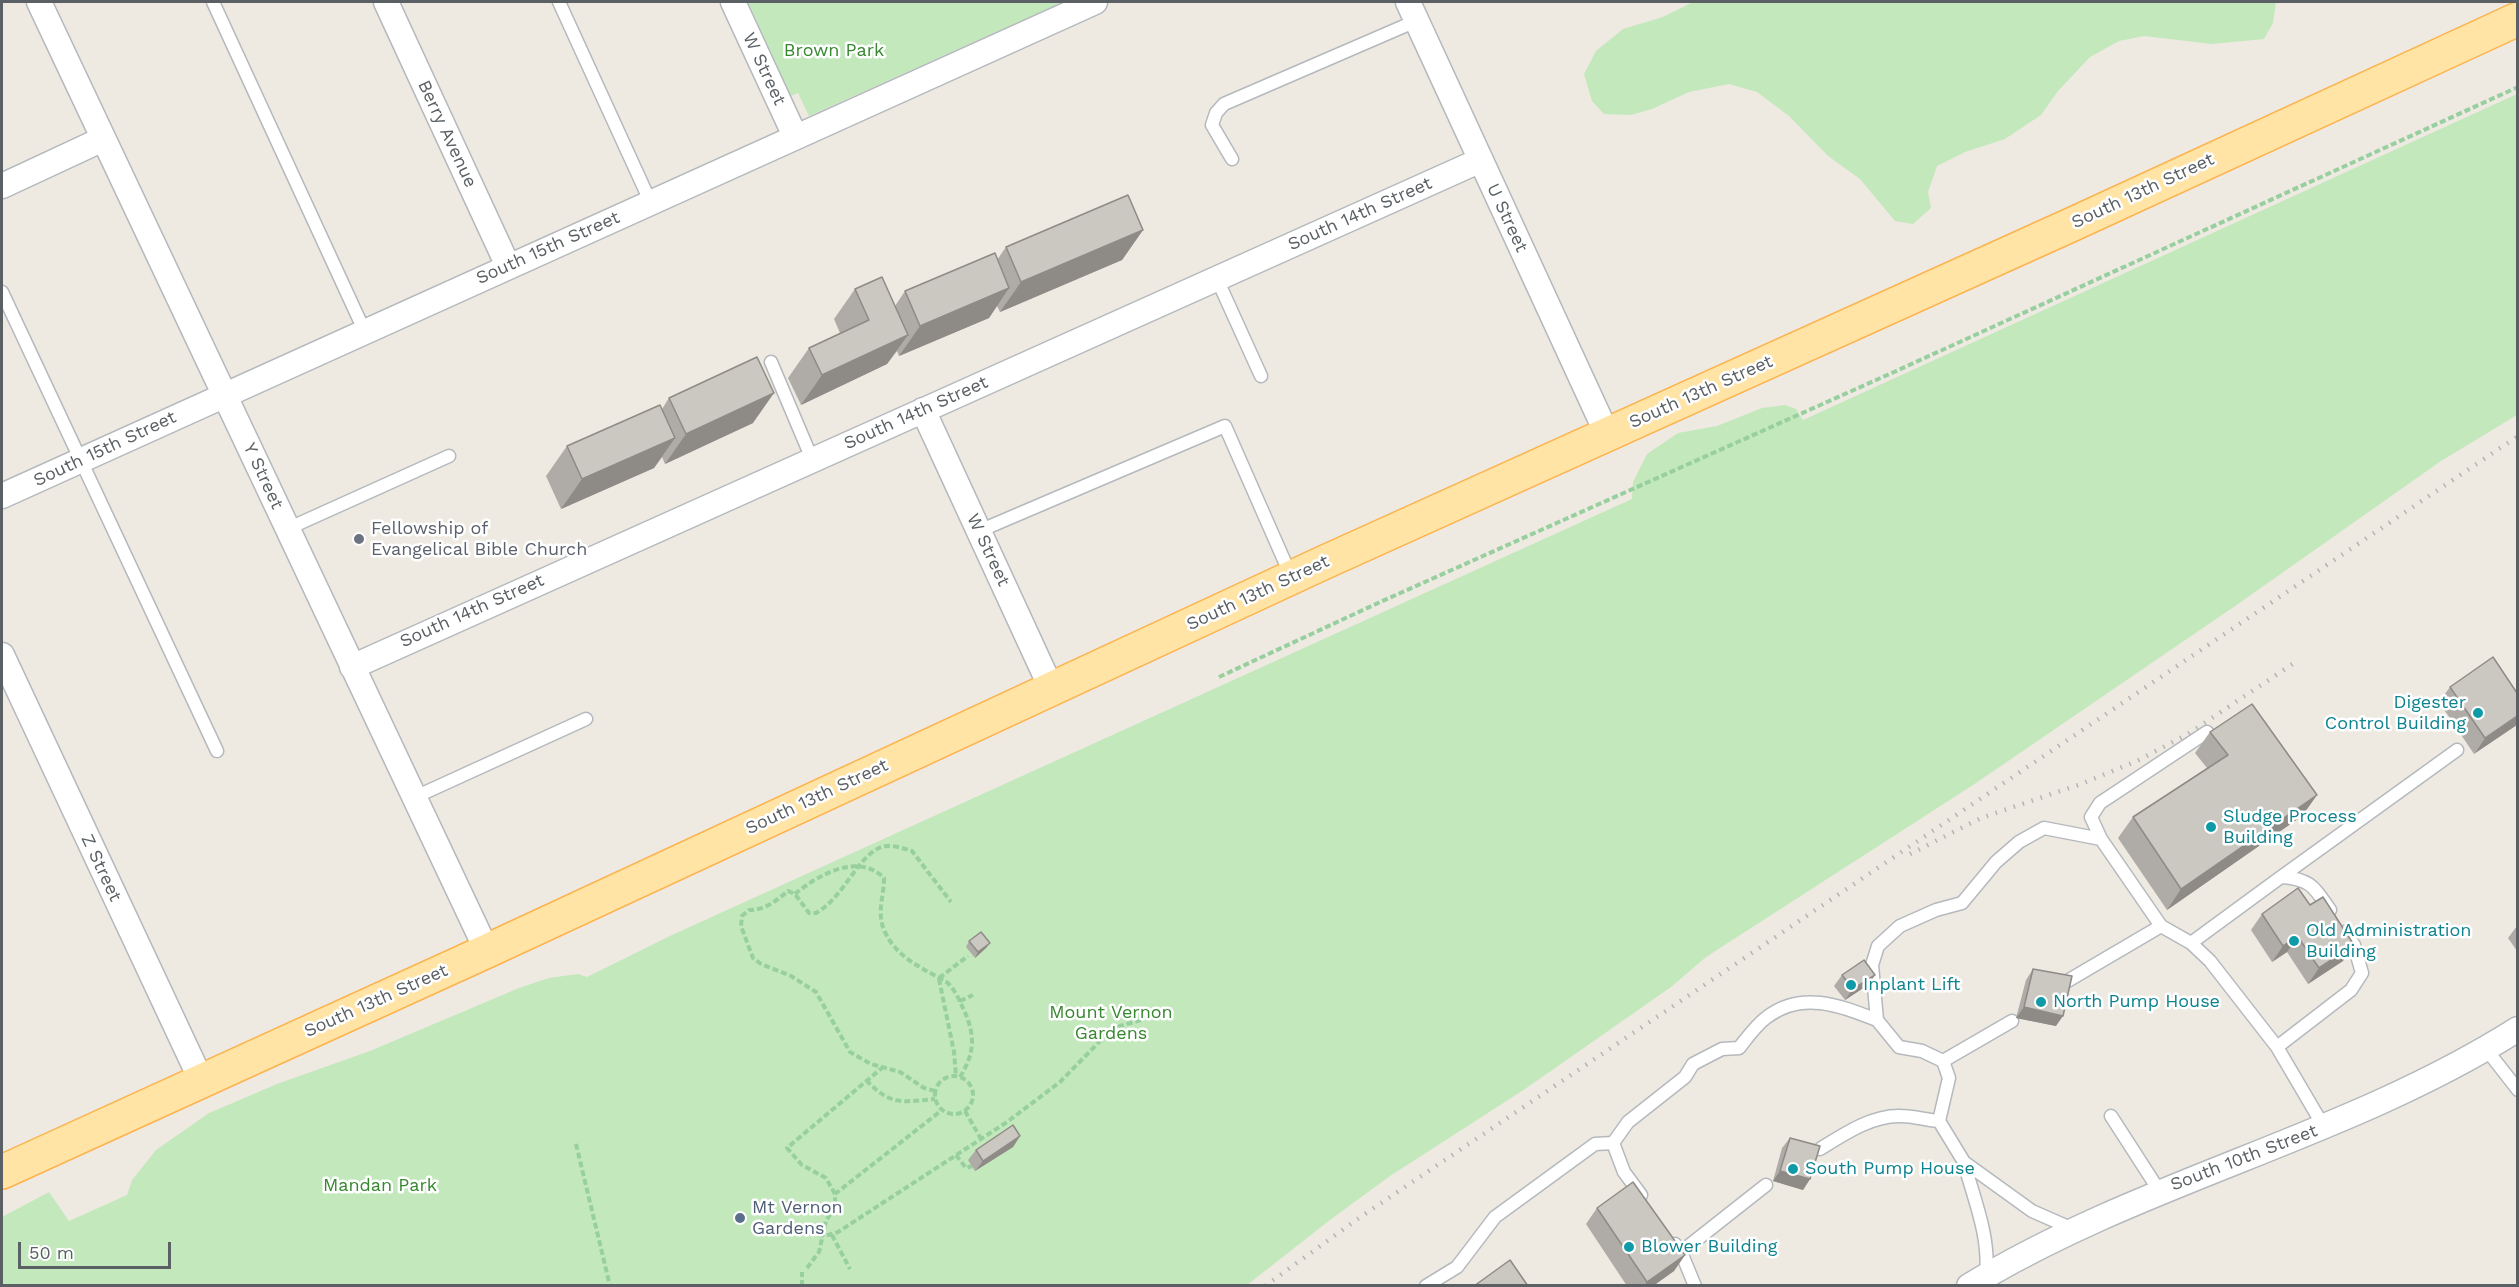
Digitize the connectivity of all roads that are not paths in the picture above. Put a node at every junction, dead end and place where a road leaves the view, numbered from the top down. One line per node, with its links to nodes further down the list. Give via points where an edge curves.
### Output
1 (39, 2): 10 (street, Y Street)
2 (213, 2): 18 (lane)
3 (386, 2): 15 (street, Berry Avenue)
4 (558, 2): 14 (lane)
5 (733, 2): 9 (street, W Street)
6 (1095, 2): 9 (street, South 15th Street)
7 (1412, 11): 11 (lane, via 1224,104 1212,125); 12 (street, U Street)
8 (2517, 19): 23 (main road, South 13th Street)
9 (795, 136): 14 (street, South 15th Street)
10 (103, 140): 13 (street); 21 (street, Y Street)
11 (1232, 159)
12 (1481, 160): 16 (street, South 14th Street); 23 (street, U Street)
13 (2, 186)
14 (650, 201): 15 (street, South 15th Street)
15 (508, 266): 18 (street, South 15th Street)
16 (1217, 279): 20 (lane); 22 (street, South 14th Street)
17 (2, 292): 26 (lane)
18 (364, 330): 21 (street, South 15th Street)
19 (771, 362): 25 (lane)
20 (1261, 376)
21 (224, 394): 26 (street, South 15th Street); 28 (street, Y Street)
22 (923, 410): 25 (street, South 14th Street); 29 (street, W Street)
23 (1607, 434): 30 (main road, South 13th Street)
24 (449, 456): 28 (lane)
25 (812, 459): 32 (street, South 14th Street)
26 (81, 460): 27 (street, South 15th Street); 37 (lane)
27 (2, 496)
28 (287, 529): 32 (street, Y Street)
29 (979, 531): 30 (lane, via 1225,426); 33 (street, W Street)
30 (1292, 578): 33 (main road, South 13th Street)
31 (2, 655): 51 (street, Z Street)
32 (352, 667): 38 (street, Y Street)
33 (1052, 690): 43 (main road, South 13th Street)
34 (586, 719): 38 (lane)
35 (2207, 732): 39 (lane, via 2100,803 2091,817)
36 (2457, 750): 40 (lane)
37 (217, 751)
38 (413, 798): 43 (street, Y Street)
39 (2101, 839): 41 (lane); 45 (lane, via 2044,828 2019,842 1996,862 1962,903 1900,926 1878,946 1872,965)
40 (2281, 877): 42 (lane); 48 (lane, via 2300,878 2314,886 2354,945 2362,973 2350,990)
41 (2161, 926): 42 (lane); 44 (lane)
42 (2191, 944): 48 (lane, via 2210,961)
43 (487, 951): 51 (main road, South 13th Street)
44 (2064, 983)
45 (1877, 1020): 50 (lane, via 1899,1047 1922,1051); 56 (lane, via 1813,1001 1787,1005 1766,1017 1739,1048 1722,1048 1693,1064 1685,1077 1628,1122)
46 (2012, 1021): 50 (lane)
47 (2517, 1029): 49 (street, South 10th Street)
48 (2277, 1047): 55 (lane)
49 (2486, 1049): 52 (lane); 55 (street, South 10th Street, via 2413,1088)
50 (1943, 1061): 54 (lane, via 1949,1078)
51 (201, 1080): 59 (main road, South 13th Street)
52 (2517, 1090)
53 (2111, 1116): 61 (lane)
54 (1939, 1121): 57 (lane, via 1901,1116 1876,1120); 58 (lane)
55 (2324, 1127): 61 (street, South 10th Street)
56 (1613, 1143): 62 (lane, via 1624,1172); 67 (lane, via 1595,1144 1495,1217 1457,1267)
57 (1820, 1149)
58 (1964, 1162): 63 (lane, via 2032,1211); 66 (lane, via 1986,1237 1988,1257)
59 (2, 1172)
60 (1766, 1185): 65 (lane)
61 (2160, 1192): 63 (street, South 10th Street)
62 (1649, 1208)
63 (2073, 1229): 66 (street, South 10th Street)
64 (1668, 1234): 65 (lane)
65 (1681, 1252): 68 (lane)
66 (1977, 1280)
67 (1426, 1286)
68 (1695, 1286)

